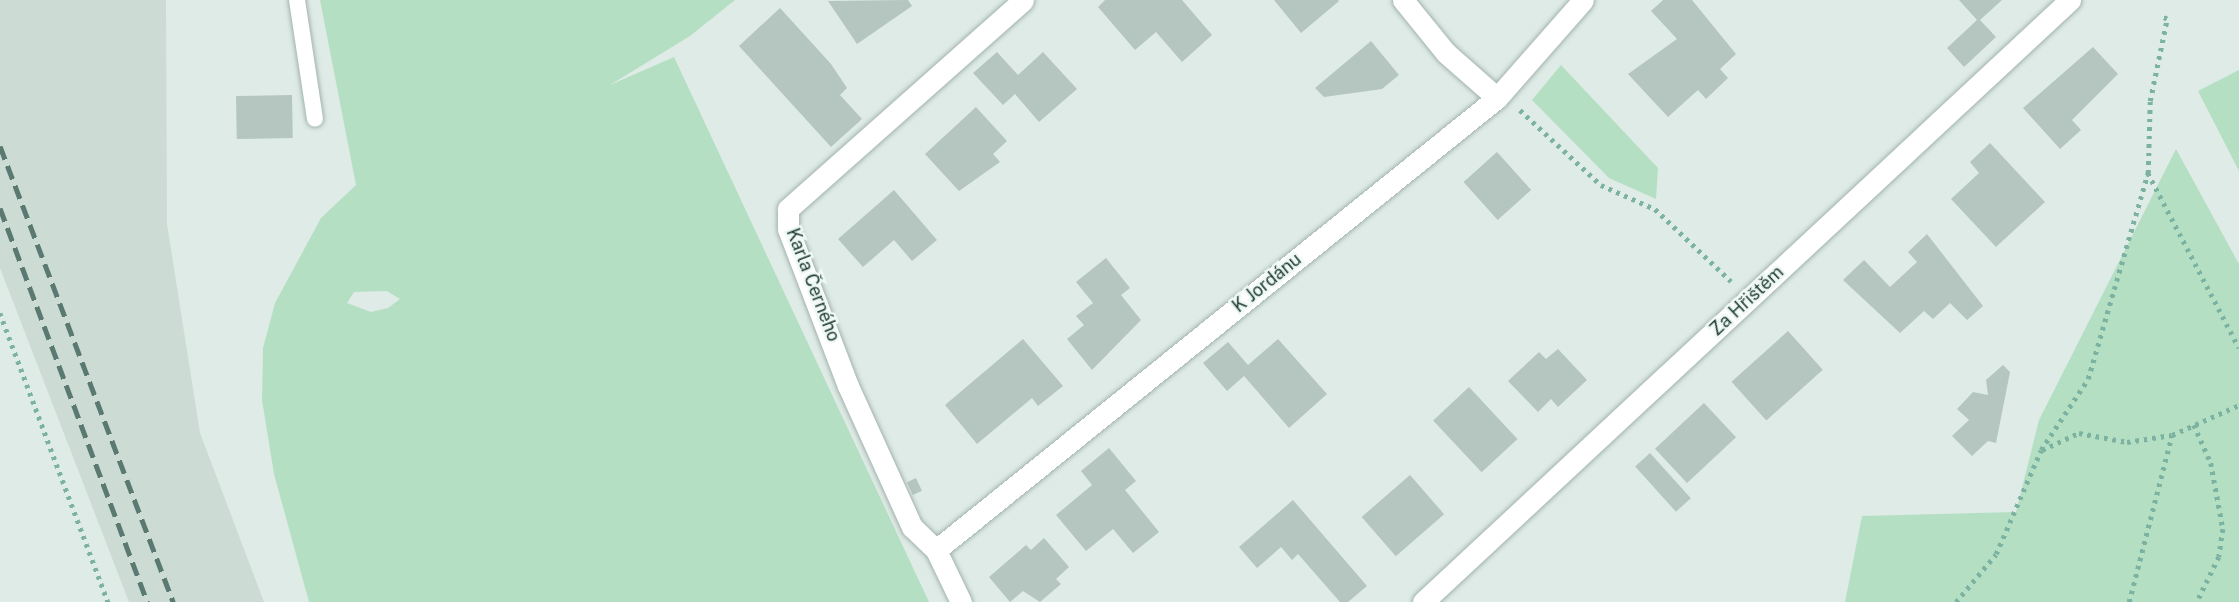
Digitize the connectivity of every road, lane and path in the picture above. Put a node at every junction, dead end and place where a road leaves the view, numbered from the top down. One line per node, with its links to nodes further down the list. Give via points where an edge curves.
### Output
1 (297, 0): 8 (lane)
2 (1023, 0): 17 (street, Karla Černého, via 788,209 788,229 848,386 912,527)
3 (1403, 0): 7 (street, via 1446,53)
4 (1583, 0): 7 (street, K Jordánu)
5 (2070, 0): 10 (street, Za Hřištěm)
6 (2160, 16): 9 (path, via 2167,19 2150,101)
7 (1497, 98): 10 (path, via 1529,114 1601,185 1654,209); 17 (street, K Jordánu)
8 (315, 119)
9 (2148, 173): 12 (path); 16 (path, via 2088,379)
10 (1750, 299): 20 (street, Za Hřištěm)
11 (0, 313): 18 (path)
12 (2239, 348)
13 (2239, 405): 14 (path)
14 (2194, 425): 15 (path); 23 (path, via 2222,501 2223,529 2219,557)
15 (2172, 435): 16 (path, via 2127,442 2079,433); 22 (path)
16 (2041, 450): 21 (path, via 1996,554)
17 (936, 550): 19 (street, Karla Černého)
18 (108, 602)
19 (961, 602)
20 (1423, 602)
21 (1956, 602)
22 (2129, 602)
23 (2197, 602)

